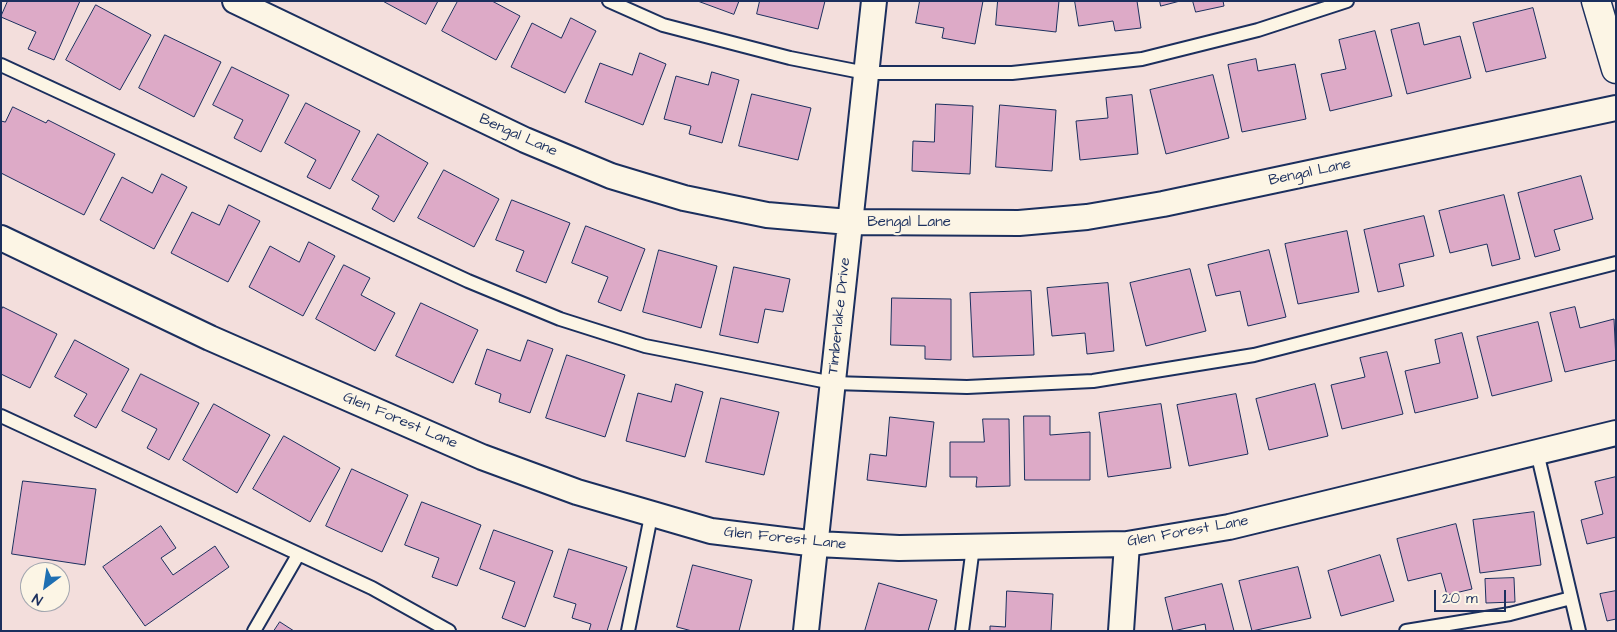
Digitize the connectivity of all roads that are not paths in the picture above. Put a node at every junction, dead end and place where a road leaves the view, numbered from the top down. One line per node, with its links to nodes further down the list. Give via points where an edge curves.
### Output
1 (236, 1): 10 (street, Bengal Lane, via 525,140 610,176 684,198 767,215)
2 (609, 1): 8 (lane, via 663,25 790,58)
3 (874, 1): 8 (street, Timberlake Drive)
4 (1347, 1): 8 (lane, via 1258,30 1142,59 1012,73)
5 (1596, 1): 7 (street)
6 (1, 65): 13 (lane, via 468,281 560,319 645,346)
7 (1616, 69)
8 (866, 73): 10 (street, Timberlake Drive)
9 (1616, 108): 10 (street, Bengal Lane, via 1163,204 1087,217 1018,223)
10 (849, 222): 13 (street, Timberlake Drive)
11 (1, 238): 17 (street, Glen Forest Lane, via 210,338 482,456)
12 (1616, 263): 13 (lane, via 1254,355 1093,381 967,387)
13 (833, 383): 18 (street, Timberlake Drive)
14 (1, 416): 21 (lane)
15 (1616, 432): 16 (street, Glen Forest Lane)
16 (1537, 452): 19 (street, Glen Forest Lane, via 1228,526); 22 (lane)
17 (651, 516): 18 (street, Glen Forest Lane, via 711,531); 25 (lane)
18 (817, 544): 20 (street, Glen Forest Lane); 26 (street, Timberlake Drive)
19 (1127, 544): 20 (street, Glen Forest Lane); 28 (street)
20 (973, 547): 27 (lane)
21 (298, 555): 23 (lane); 24 (lane, via 372,588)
22 (1571, 598): 29 (lane, via 1510,614); 30 (lane)
23 (254, 631)
24 (449, 631)
25 (628, 631)
26 (806, 631)
27 (962, 631)
28 (1121, 631)
29 (1406, 631)
30 (1579, 631)

